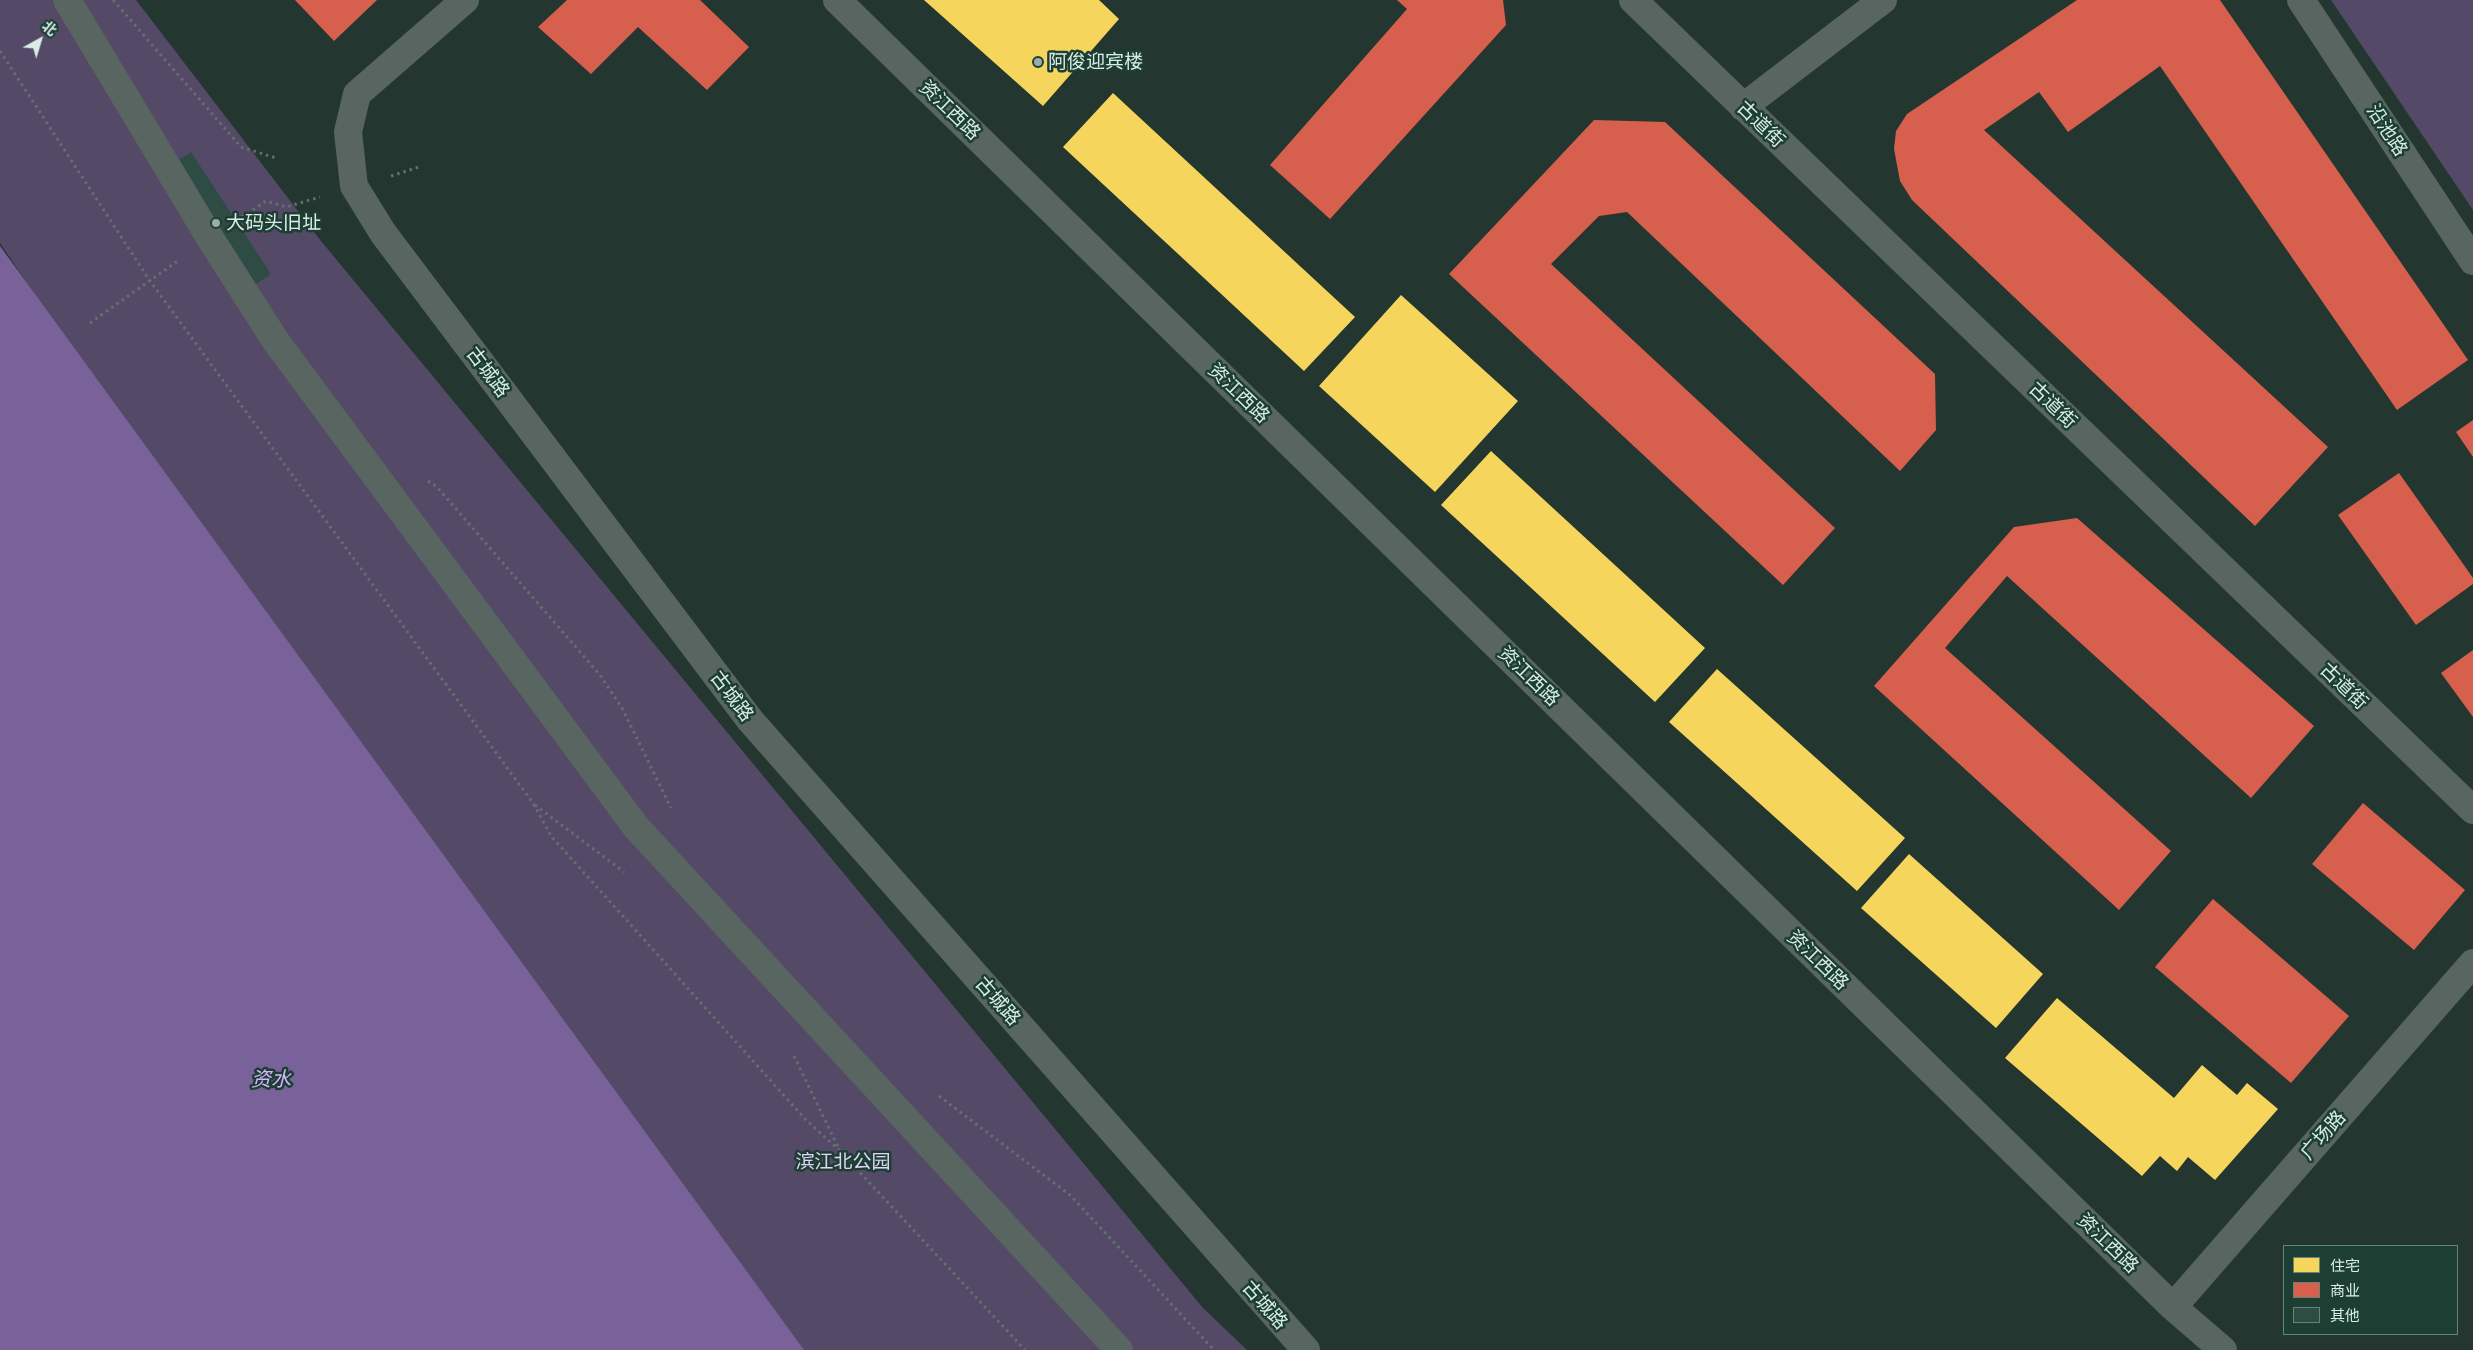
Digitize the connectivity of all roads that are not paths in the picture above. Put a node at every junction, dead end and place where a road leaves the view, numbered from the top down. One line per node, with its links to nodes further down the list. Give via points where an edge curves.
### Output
1 (67, 0): 12 (street, via 274,340 636,827)
2 (465, 0): 13 (street, 古城路, via 357,94 348,132 354,186 383,233 750,720)
3 (837, 0): 11 (street, 资江西路)
4 (1633, 0): 7 (street, 古道街)
5 (1883, 0): 7 (street)
6 (2301, 0): 8 (street, 沿池路)
7 (1743, 107): 9 (street, 古道街)
8 (2473, 261)
9 (2473, 810)
10 (2473, 963): 11 (street, 广场路)
11 (2173, 1307): 14 (street, 资江西路)
12 (1119, 1350)
13 (1306, 1350)
14 (2223, 1350)

